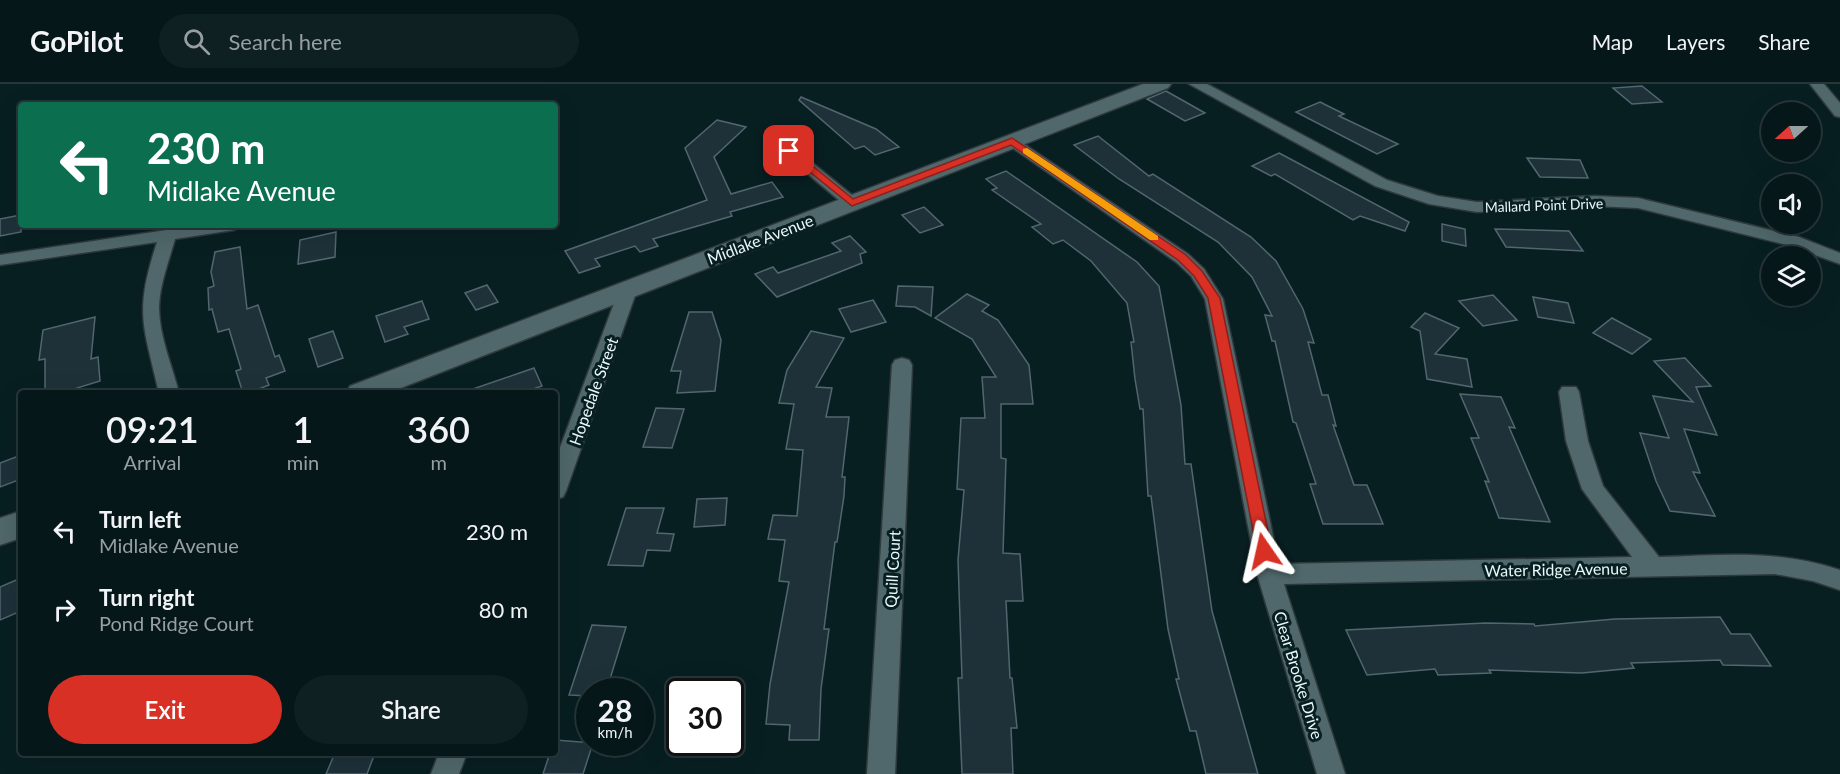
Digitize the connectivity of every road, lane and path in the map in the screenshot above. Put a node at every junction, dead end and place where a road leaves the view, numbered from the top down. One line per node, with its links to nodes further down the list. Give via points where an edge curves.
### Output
1 (1161, 84): 5 (street, Midlake Avenue)
2 (1196, 84): 10 (street, Mallard Point Drive, via 1381,183 1435,201 1476,207 1594,201 1638,203 1793,241)
3 (1817, 84): 4 (street)
4 (1840, 113)
5 (1012, 141): 7 (street, Midlake Avenue); 21 (street, Clear Brooke Drive, via 1182,258 1198,273 1214,298)
6 (789, 151): 7 (street)
7 (852, 203): 12 (street, Midlake Avenue)
8 (214, 228): 9 (street)
9 (168, 235): 11 (street); 14 (street, via 152,287 150,309)
10 (1840, 259)
11 (0, 260)
12 (628, 290): 15 (street, Midlake Avenue); 17 (street, Hopedale Street)
13 (902, 365): 25 (street, Quill Court)
14 (168, 390)
15 (368, 390)
16 (1569, 392): 20 (street, via 1578,441 1593,489)
17 (558, 483)
18 (18, 525): 19 (street)
19 (0, 532)
20 (1653, 567): 21 (street, Water Ridge Avenue); 22 (street, Water Ridge Avenue, via 1775,564)
21 (1269, 574): 26 (street, Clear Brooke Drive)
22 (1840, 580)
23 (452, 756): 24 (street)
24 (445, 774)
25 (881, 774)
26 (1331, 774)

